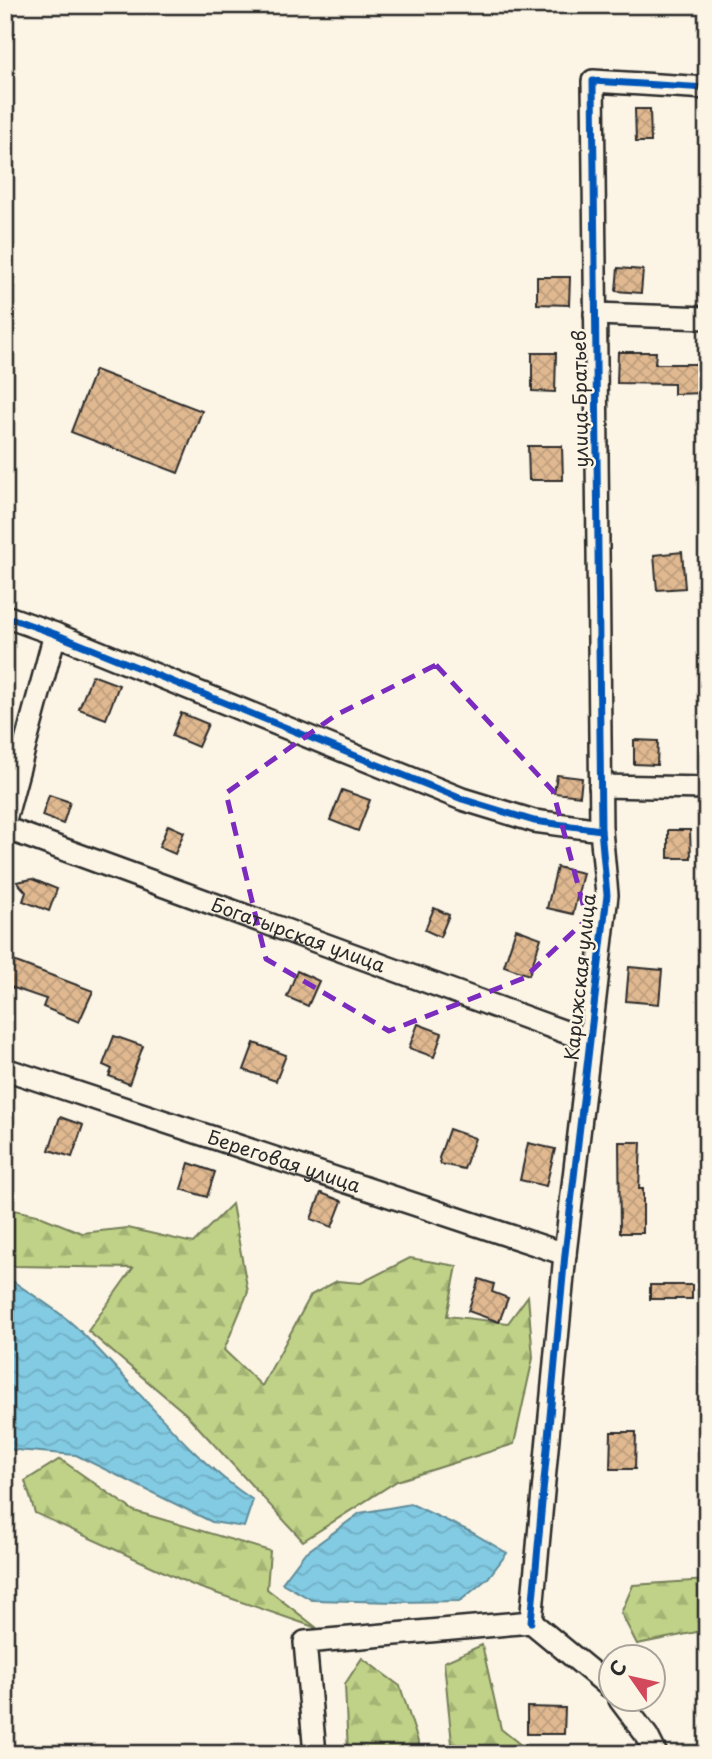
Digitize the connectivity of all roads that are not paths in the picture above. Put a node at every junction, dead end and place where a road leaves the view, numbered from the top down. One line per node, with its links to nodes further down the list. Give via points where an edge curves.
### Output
1 (707, 88): 2 (street, улица Братьев, via 593,81)
2 (595, 314): 3 (street, улица Братьев); 6 (street, улица Братьев)
3 (707, 318)
4 (5, 616): 5 (street)
5 (55, 635): 8 (street); 10 (street, via 462,799 534,821)
6 (600, 786): 7 (street); 10 (street, улица Братьев)
7 (707, 788)
8 (5, 820)
9 (5, 828): 11 (street, Богатырская улица)
10 (601, 830): 11 (street, Карижская улица, via 607,895)
11 (590, 1041): 13 (street, Карижская улица)
12 (5, 1069): 13 (street, Береговая улица)
13 (565, 1254): 14 (street, Карижская улица)
14 (531, 1622): 15 (street); 17 (street, via 305,1642)
15 (596, 1676)
16 (631, 1714): 18 (street)
17 (315, 1754)
18 (656, 1754)

